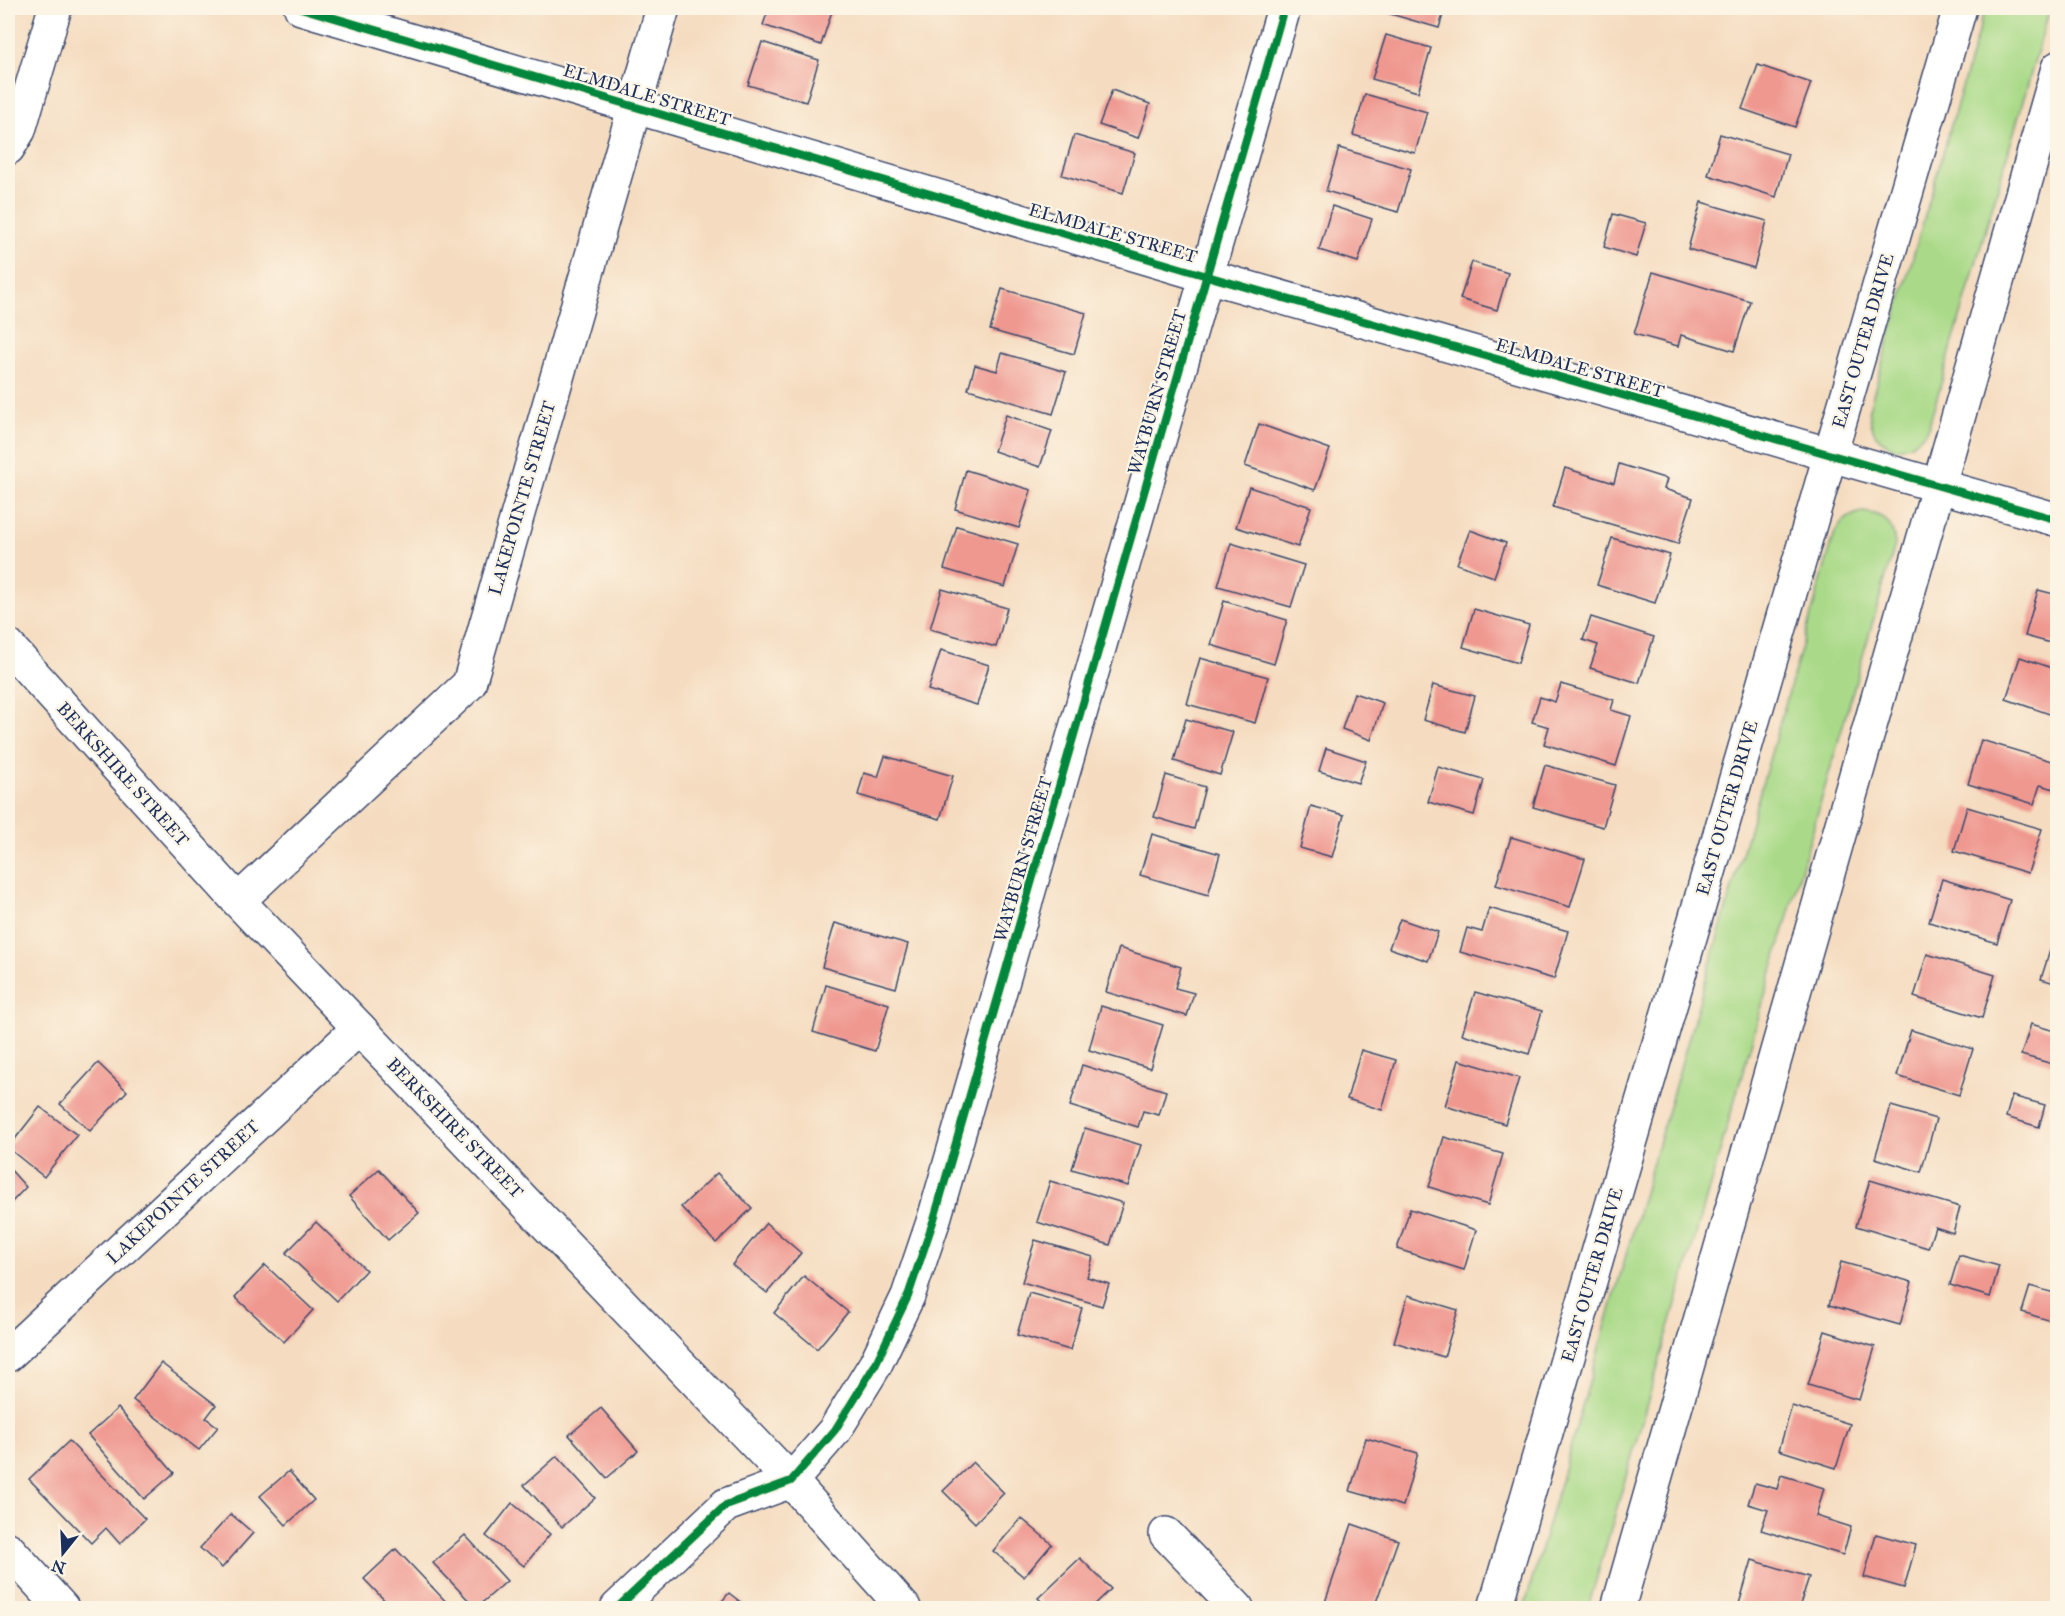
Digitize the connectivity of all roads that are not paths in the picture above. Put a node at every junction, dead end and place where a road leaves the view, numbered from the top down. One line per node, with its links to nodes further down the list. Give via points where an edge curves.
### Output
1 (55, 8): 8 (street, via 19,130)
2 (301, 8): 7 (street, ELMDALE STREET)
3 (663, 8): 7 (street, LAKEPOINTE STREET)
4 (1284, 8): 9 (street, WAYBURN STREET)
5 (1960, 8): 10 (street, EAST OUTER DRIVE)
6 (2058, 68): 11 (street)
7 (634, 107): 9 (street, ELMDALE STREET); 14 (street, LAKEPOINTE STREET, via 469,684)
8 (8, 148)
9 (1207, 276): 10 (street, ELMDALE STREET); 17 (street, WAYBURN STREET, via 934,1219 908,1296 875,1365 835,1430)
10 (1830, 456): 11 (street, ELMDALE STREET); 24 (street, EAST OUTER DRIVE)
11 (1938, 485): 12 (street, ELMDALE STREET); 25 (street)
12 (2058, 520)
13 (8, 646): 14 (street, BERKSHIRE STREET)
14 (238, 901): 15 (street, BERKSHIRE STREET)
15 (359, 1028): 16 (street, LAKEPOINTE STREET); 17 (street, BERKSHIRE STREET)
16 (8, 1355)
17 (791, 1481): 21 (street, WAYBURN STREET, via 726,1505); 22 (street, BERKSHIRE STREET)
18 (1166, 1534): 23 (street)
19 (8, 1550): 20 (street)
20 (62, 1608)
21 (617, 1608)
22 (904, 1608)
23 (1237, 1608)
24 (1495, 1608)
25 (1618, 1608)

